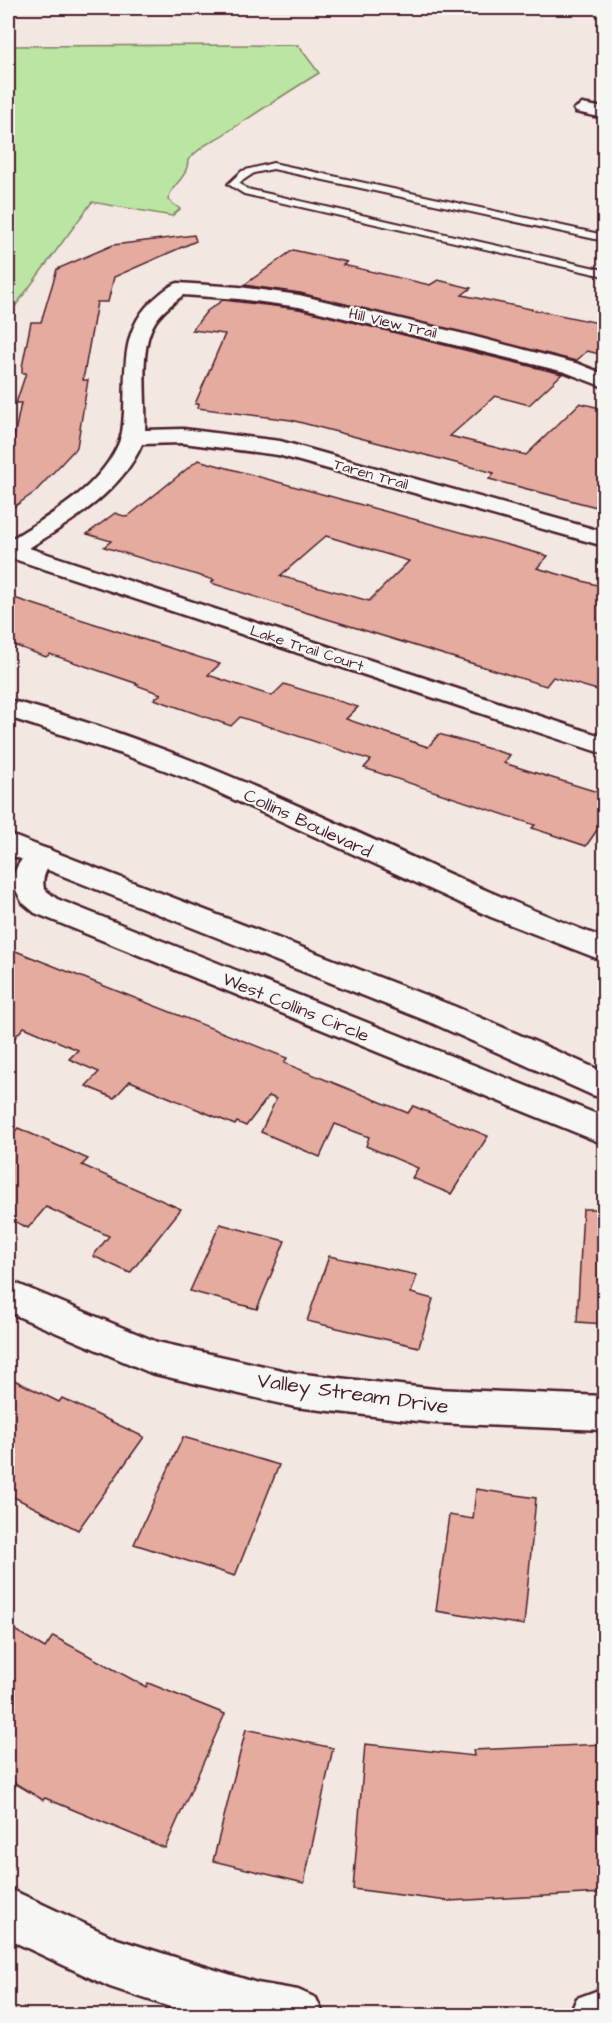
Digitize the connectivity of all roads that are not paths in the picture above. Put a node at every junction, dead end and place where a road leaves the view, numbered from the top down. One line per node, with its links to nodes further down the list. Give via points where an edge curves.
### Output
1 (582, 109): 2 (street)
2 (604, 113)
3 (604, 238): 4 (lane, via 273,166 256,168 237,177 233,184 244,191)
4 (604, 273)
5 (604, 381): 6 (street, Hill View Trail, via 572,368 299,301 178,289 142,326)
6 (133, 437): 7 (street, Taren Trail, via 183,436 280,448); 9 (street, Lake Trail Court, via 108,478 51,525 10,550)
7 (604, 539)
8 (8, 708): 12 (street, Collins Boulevard, via 201,774 487,904)
9 (604, 746)
10 (8, 843): 11 (street)
11 (40, 857): 13 (street, via 444,1015); 14 (street, West Collins Circle, via 26,882 41,904)
12 (604, 950)
13 (604, 1086)
14 (604, 1131)
15 (8, 1295): 16 (street, Valley Stream Drive, via 152,1357 295,1390 435,1406)
16 (604, 1413)
17 (8, 1913): 19 (street, via 110,1962 257,2009)
18 (604, 2014): 20 (street)
19 (298, 2016)
20 (595, 2016)

